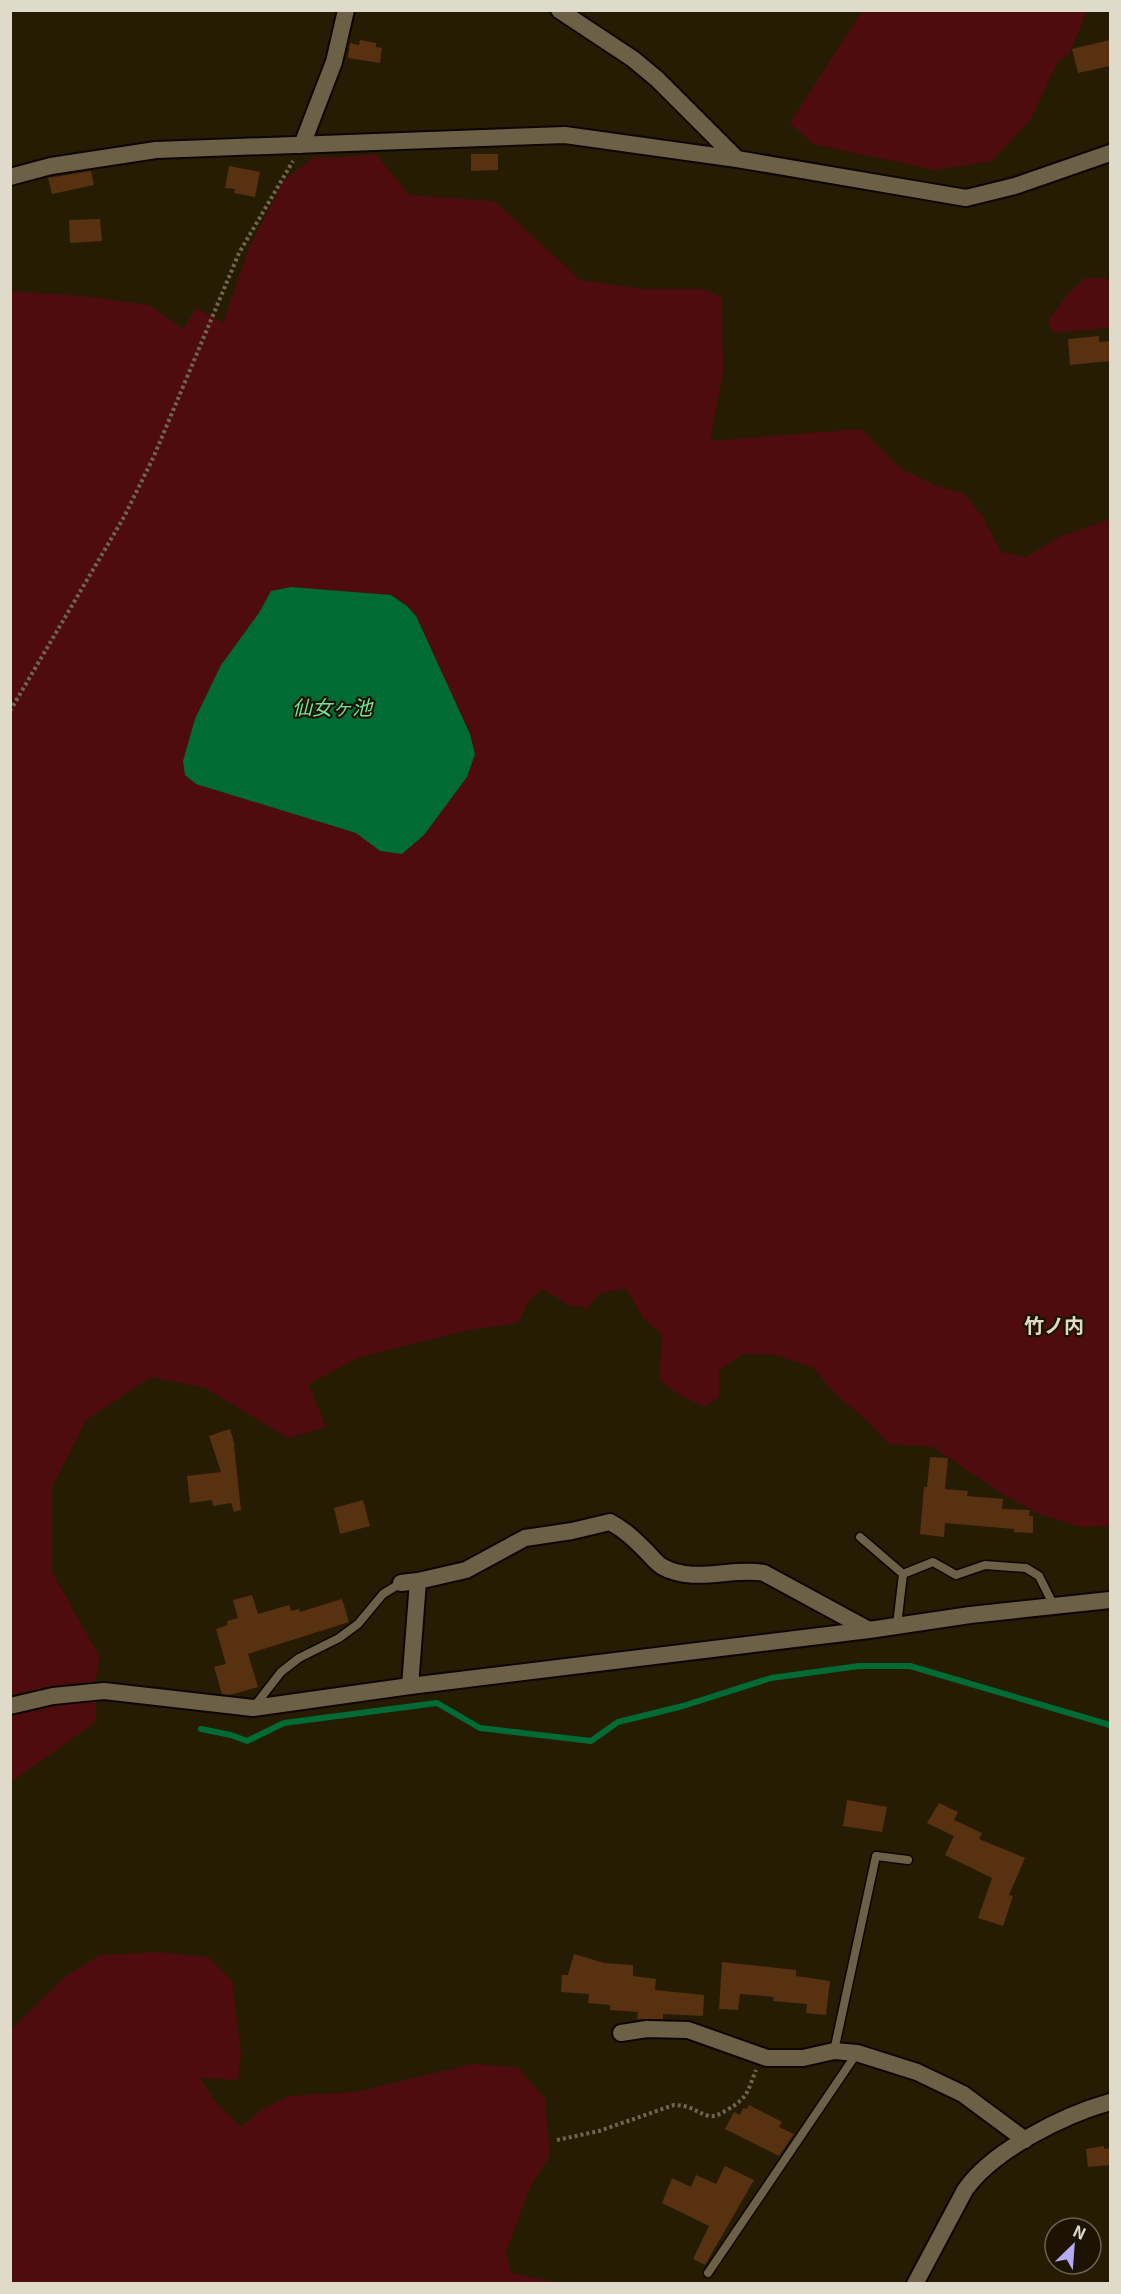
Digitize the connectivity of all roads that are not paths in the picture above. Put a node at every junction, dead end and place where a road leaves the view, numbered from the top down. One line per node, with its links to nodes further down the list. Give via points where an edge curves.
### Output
1 (346, 10): 3 (street, via 334,62)
2 (559, 10): 5 (street, via 633,59)
3 (303, 145): 5 (street, via 565,135); 6 (street, via 156,150 51,165)
4 (1110, 153): 5 (street, via 1016,186 966,198)
5 (737, 159)
6 (10, 177)
7 (860, 1537): 8 (lane)
8 (903, 1575): 12 (lane, via 933,1562 956,1575 985,1565 1026,1568 1040,1576); 13 (lane)
9 (418, 1581): 10 (street); 14 (street, via 466,1570 525,1538 610,1521 625,1530 662,1567 715,1575 752,1570 764,1573); 15 (street)
10 (401, 1583): 17 (lane, via 383,1594 370,1612 339,1638 280,1672)
11 (1110, 1600): 12 (street)
12 (1054, 1606): 13 (street)
13 (897, 1625): 14 (street)
14 (869, 1630): 15 (street)
15 (410, 1686): 17 (street)
16 (10, 1706): 17 (street, via 53,1696 104,1691)
17 (253, 1708)
18 (908, 1860): 20 (lane, via 876,1856)
19 (621, 2033): 20 (street, via 688,2030 767,2058 802,2058)
20 (834, 2051): 21 (street)
21 (857, 2053): 23 (street, via 917,2072 963,2094); 24 (lane)
22 (1110, 2102): 23 (street)
23 (1024, 2140): 25 (street, via 990,2162 974,2178)
24 (708, 2273)
25 (915, 2283)

